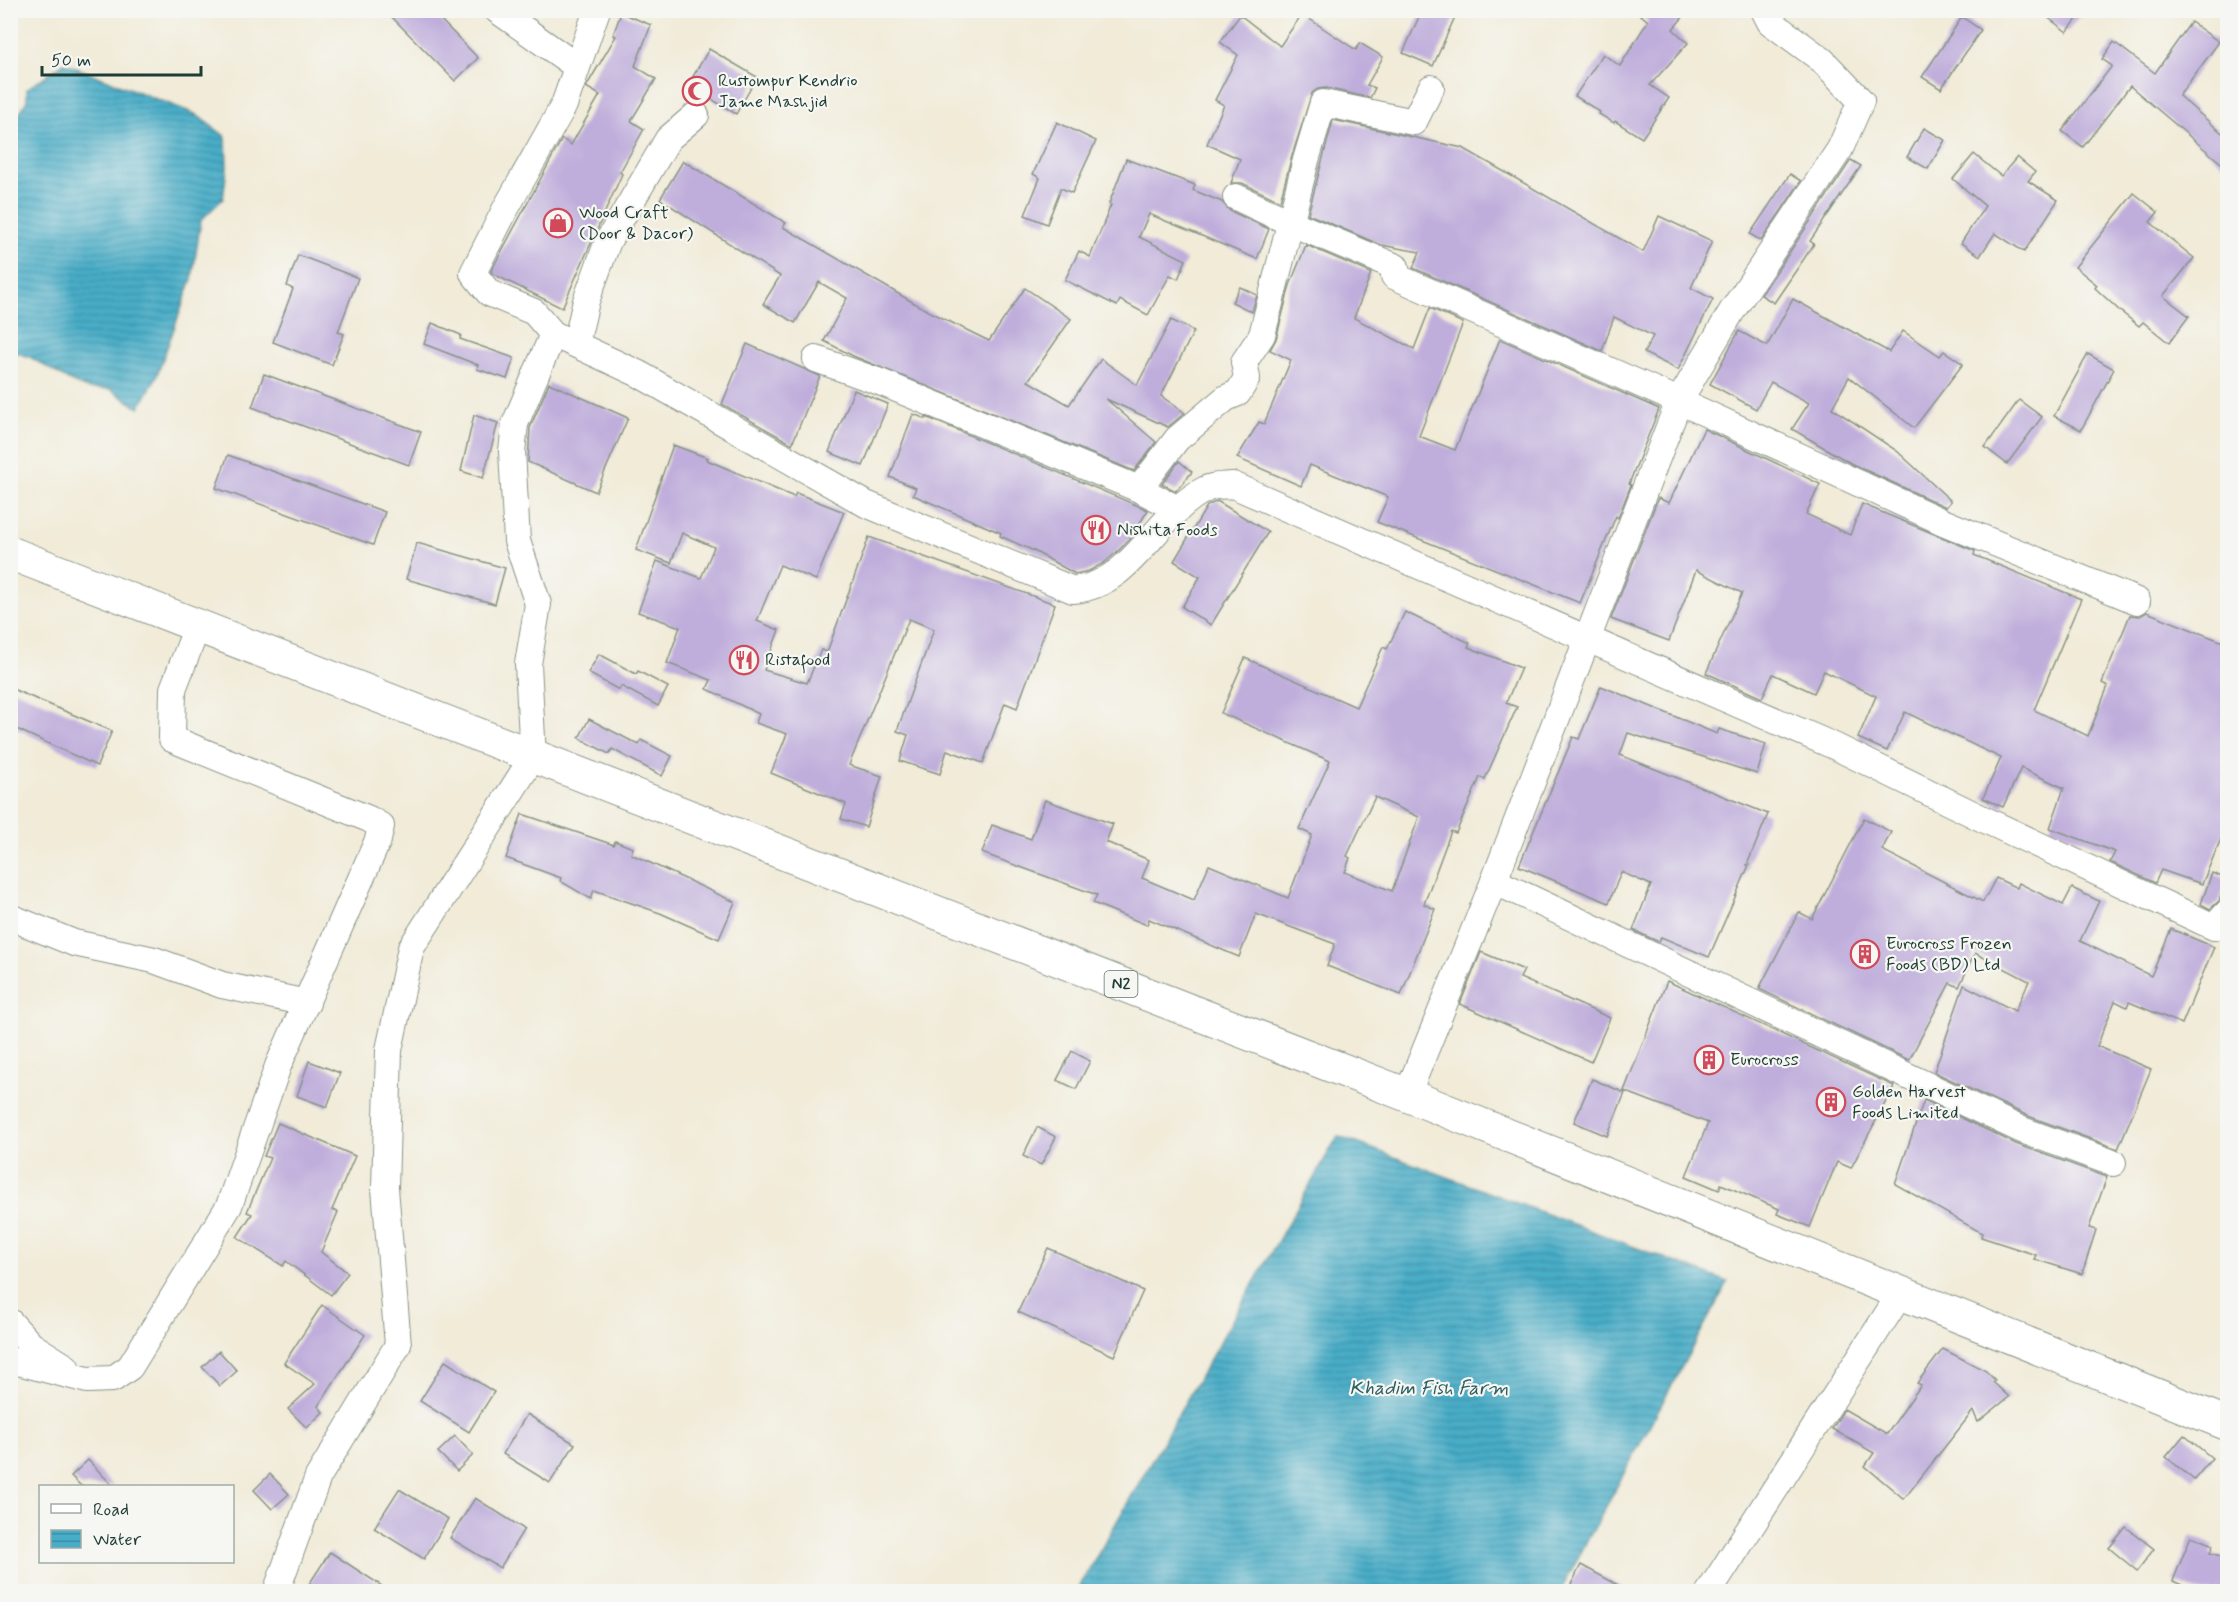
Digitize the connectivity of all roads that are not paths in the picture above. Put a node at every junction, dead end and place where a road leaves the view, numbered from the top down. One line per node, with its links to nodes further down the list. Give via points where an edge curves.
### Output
1 (497, 10): 4 (street)
2 (597, 10): 4 (street)
3 (1764, 10): 12 (street, via 1770,22 1822,60 1861,101 1840,149 1732,311)
4 (576, 66): 9 (street, via 564,105 473,273 489,293 534,312)
5 (1431, 88): 8 (street, via 1414,122 1323,103)
6 (696, 115): 10 (street, via 668,139 608,241 586,301)
7 (1236, 197): 8 (street)
8 (1289, 222): 12 (street, via 1396,267 1394,276); 13 (street, via 1262,334 1244,362 1247,378 1238,393 1226,398 1177,439)
9 (553, 334): 10 (street); 19 (street, via 515,424 512,450 517,541 538,604 528,664)
10 (576, 344): 14 (street, via 639,374 866,504 1073,590 1089,589 1123,568)
11 (816, 359): 13 (street)
12 (1679, 401): 16 (street, via 1943,522); 18 (street)
13 (1139, 489): 14 (street)
14 (1178, 509): 18 (street, via 1207,488 1233,485)
15 (10, 553): 17 (highway, N2)
16 (2137, 601)
17 (197, 627): 19 (highway, N2); 23 (street, via 174,689 172,739 381,826)
18 (1587, 638): 20 (street); 21 (street, via 1834,746 2214,927)
19 (533, 757): 24 (highway, N2); 31 (street, via 411,948 389,1050 388,1073 385,1188 398,1345 318,1477)
20 (1494, 881): 24 (street); 25 (street, via 2022,1130)
21 (2228, 912)
22 (10, 916): 23 (street, via 75,943 154,960 222,985)
23 (307, 1003): 29 (street, via 278,1066 230,1206 130,1367 113,1379)
24 (1407, 1095): 26 (highway, N2)
25 (2113, 1163)
26 (1901, 1293): 30 (highway, N2); 32 (street)
27 (10, 1322): 29 (street, via 31,1345)
28 (10, 1360): 29 (street)
29 (87, 1380)
30 (2228, 1424)
31 (276, 1592)
32 (1709, 1592)

